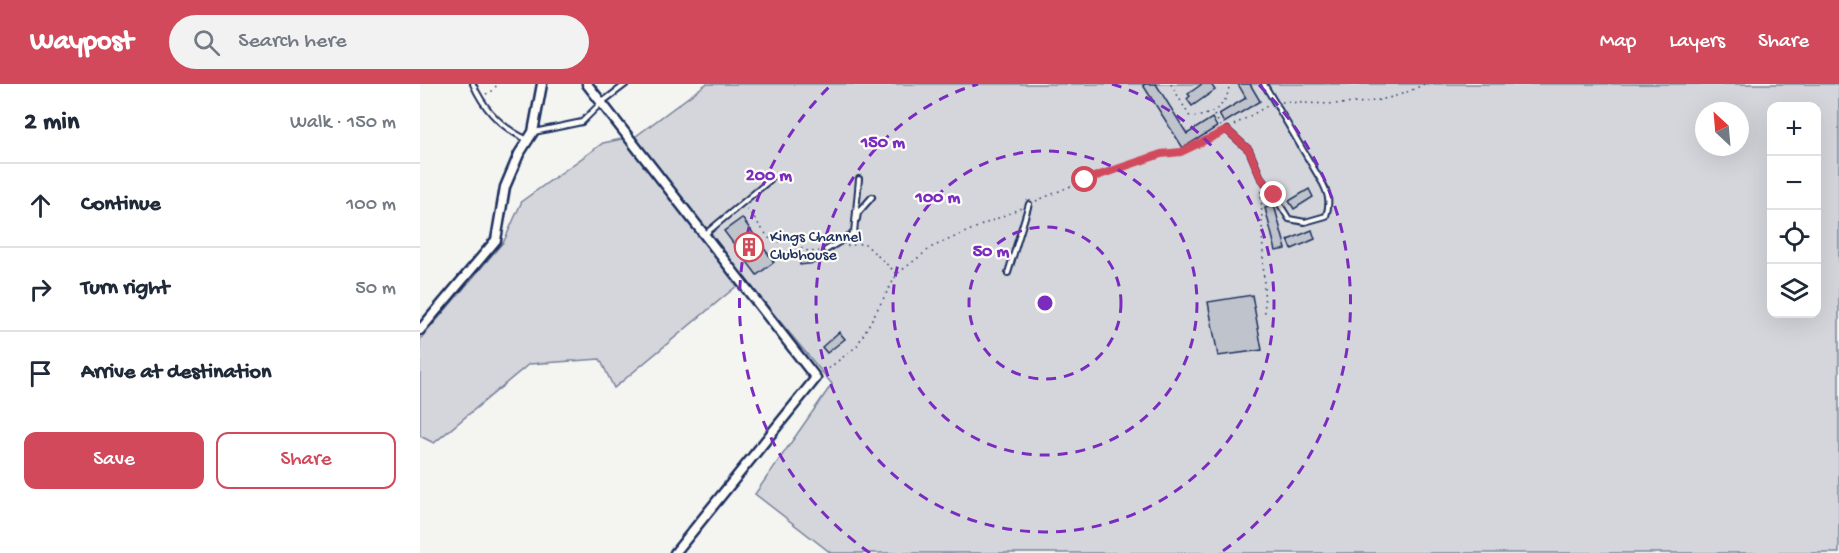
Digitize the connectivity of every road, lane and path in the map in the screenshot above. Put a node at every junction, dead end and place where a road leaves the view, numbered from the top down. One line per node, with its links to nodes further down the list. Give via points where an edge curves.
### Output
1 (473, 84): 10 (lane)
2 (497, 84): 10 (path)
3 (542, 84): 15 (street)
4 (587, 84): 12 (street)
5 (627, 84): 12 (lane)
6 (1172, 84): 13 (path, via 1190,117)
7 (1229, 84): 13 (path, via 1228,95)
8 (1264, 84): 11 (lane)
9 (1424, 84): 11 (path, via 1408,93 1355,105)
10 (480, 98): 15 (lane, via 500,123 515,134)
11 (1275, 101): 14 (path); 16 (lane, via 1329,197 1326,216 1305,222 1289,219)
12 (602, 103): 15 (lane, via 582,122); 23 (street)
13 (1213, 113): 14 (path)
14 (1227, 130): 16 (lane, via 1249,150); 21 (path, via 1181,152 1161,154 1085,180)
15 (531, 136): 29 (street, via 505,187 496,240)
16 (1260, 176): 28 (path)
17 (859, 179): 22 (lane)
18 (770, 180): 20 (lane)
19 (872, 197): 22 (lane)
20 (743, 203): 23 (lane); 25 (path, via 772,242 788,241 810,252)
21 (1029, 204): 26 (lane); 27 (path, via 932,247)
22 (855, 222): 25 (lane, via 854,233)
23 (703, 235): 30 (street)
24 (845, 246): 27 (path, via 864,243)
25 (826, 249)
26 (1008, 273)
27 (897, 274): 30 (path, via 857,346)
28 (1265, 316)
29 (420, 330)
30 (816, 378): 31 (street)
31 (675, 553)

